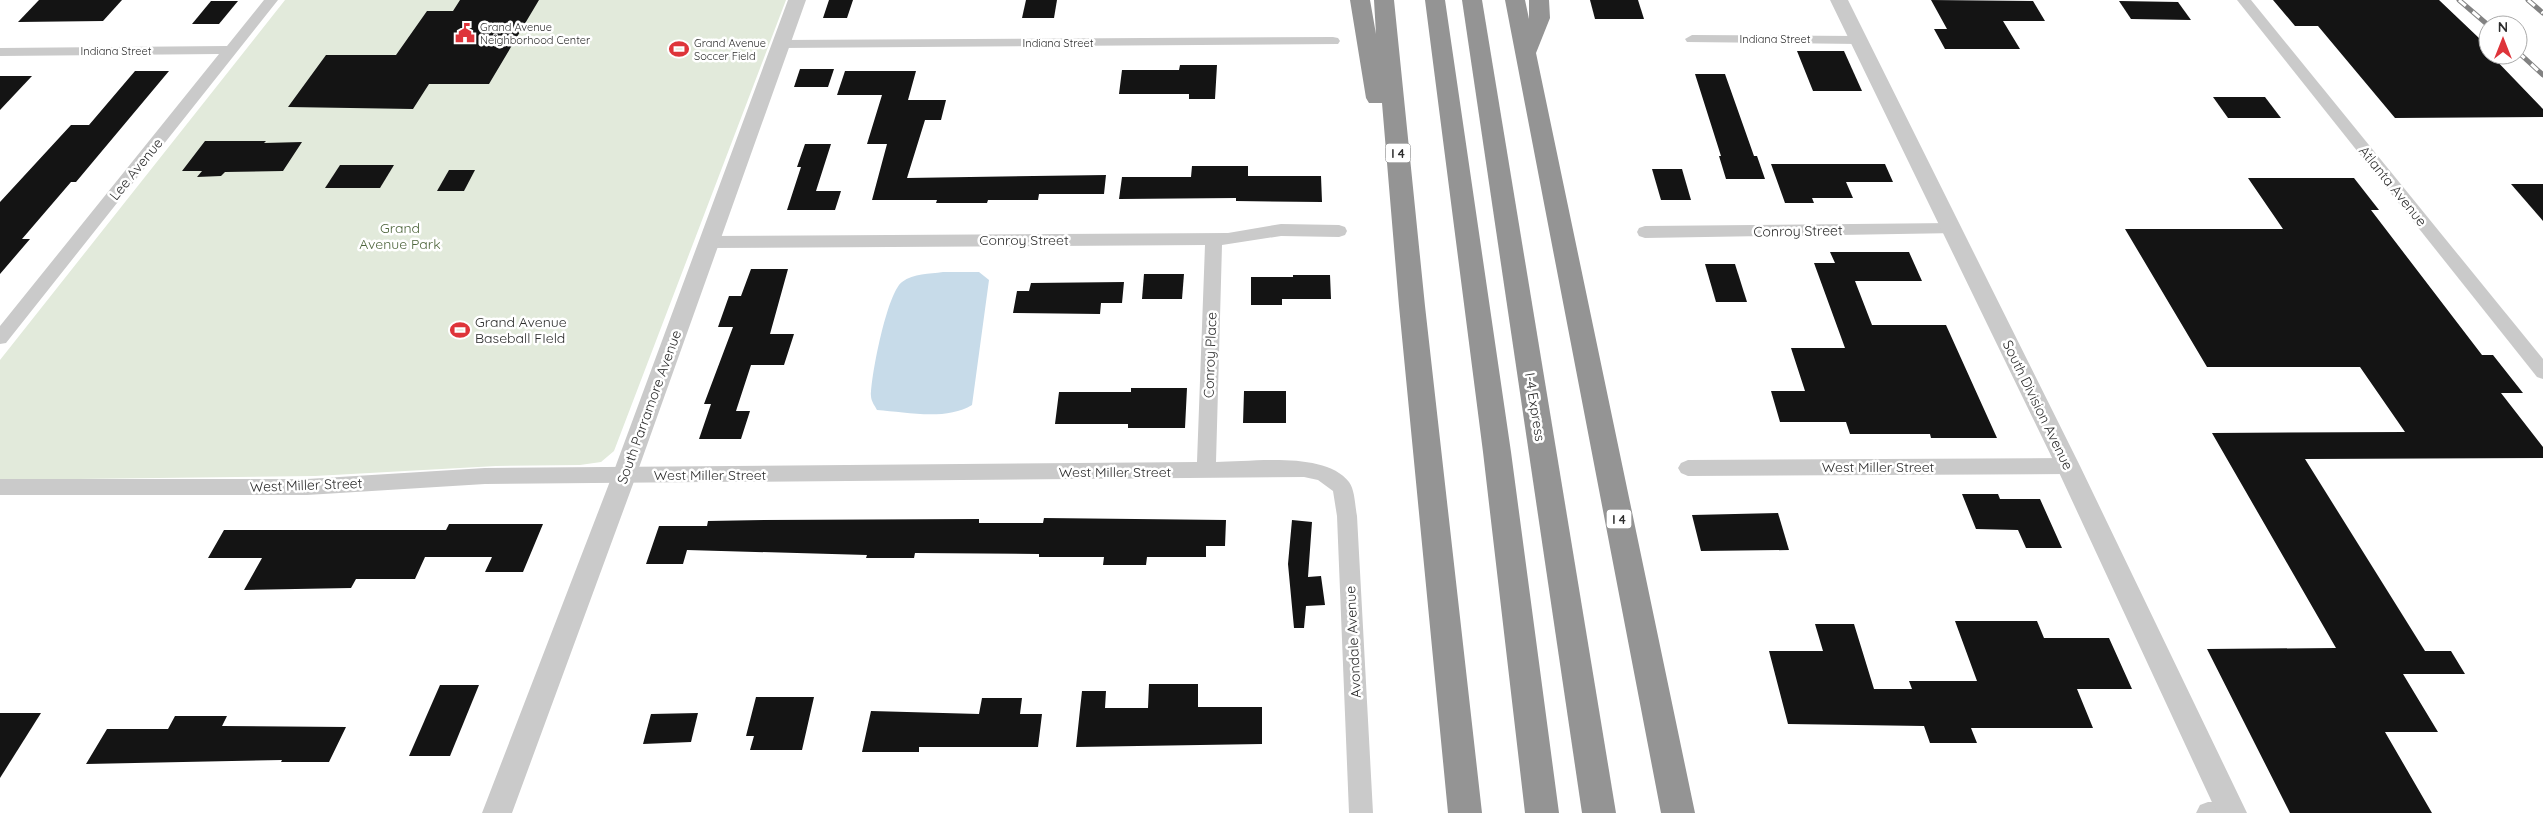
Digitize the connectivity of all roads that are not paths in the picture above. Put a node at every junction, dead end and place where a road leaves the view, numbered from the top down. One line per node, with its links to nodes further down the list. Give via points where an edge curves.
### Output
1 (272, 0): 15 (street, Lee Avenue)
2 (798, 0): 14 (street, South Parramore Avenue)
3 (1360, 0): 23 (highway)
4 (1384, 0): 23 (highway, I 4)
5 (1436, 0): 35 (highway)
6 (1472, 0): 36 (highway, I-4 Express)
7 (1514, 0): 17 (highway, I 4)
8 (1539, 0): 17 (highway, via 1540,18)
9 (1839, 0): 12 (street, South Division Avenue)
10 (2244, 0): 25 (street, Atlanta Avenue)
11 (1692, 39): 12 (street, Indiana Street)
12 (1858, 40): 18 (street, South Division Avenue)
13 (1333, 41): 14 (street, Indiana Street)
14 (782, 44): 22 (street, South Parramore Avenue)
15 (231, 50): 16 (street, Indiana Street); 24 (street, Lee Avenue)
16 (0, 52)
17 (1526, 52): 37 (highway, I 4)
18 (1952, 229): 20 (street, Conroy Street); 26 (street, South Division Avenue)
19 (1339, 231): 21 (street, Conroy Street, via 1281,230)
20 (1645, 232)
21 (1214, 239): 22 (street, Conroy Street); 28 (street, Conroy Place)
22 (710, 242): 29 (street, South Parramore Avenue)
23 (1412, 306): 34 (highway, I 4)
24 (0, 338)
25 (2543, 372)
26 (2068, 466): 27 (street, West Miller Street); 39 (street, South Division Avenue)
27 (1688, 468)
28 (1206, 471): 29 (street, West Miller Street); 30 (street, West Miller Street, via 1304,469)
29 (624, 476): 31 (street, West Miller Street, via 485,476 307,487); 32 (street, South Parramore Avenue)
30 (1330, 477): 33 (street, Avondale Avenue, via 1342,487 1347,516)
31 (0, 487)
32 (497, 813)
33 (1361, 813)
34 (1465, 813)
35 (1542, 813)
36 (1599, 813)
37 (1678, 813)
38 (2208, 813): 39 (street)
39 (2232, 813)

